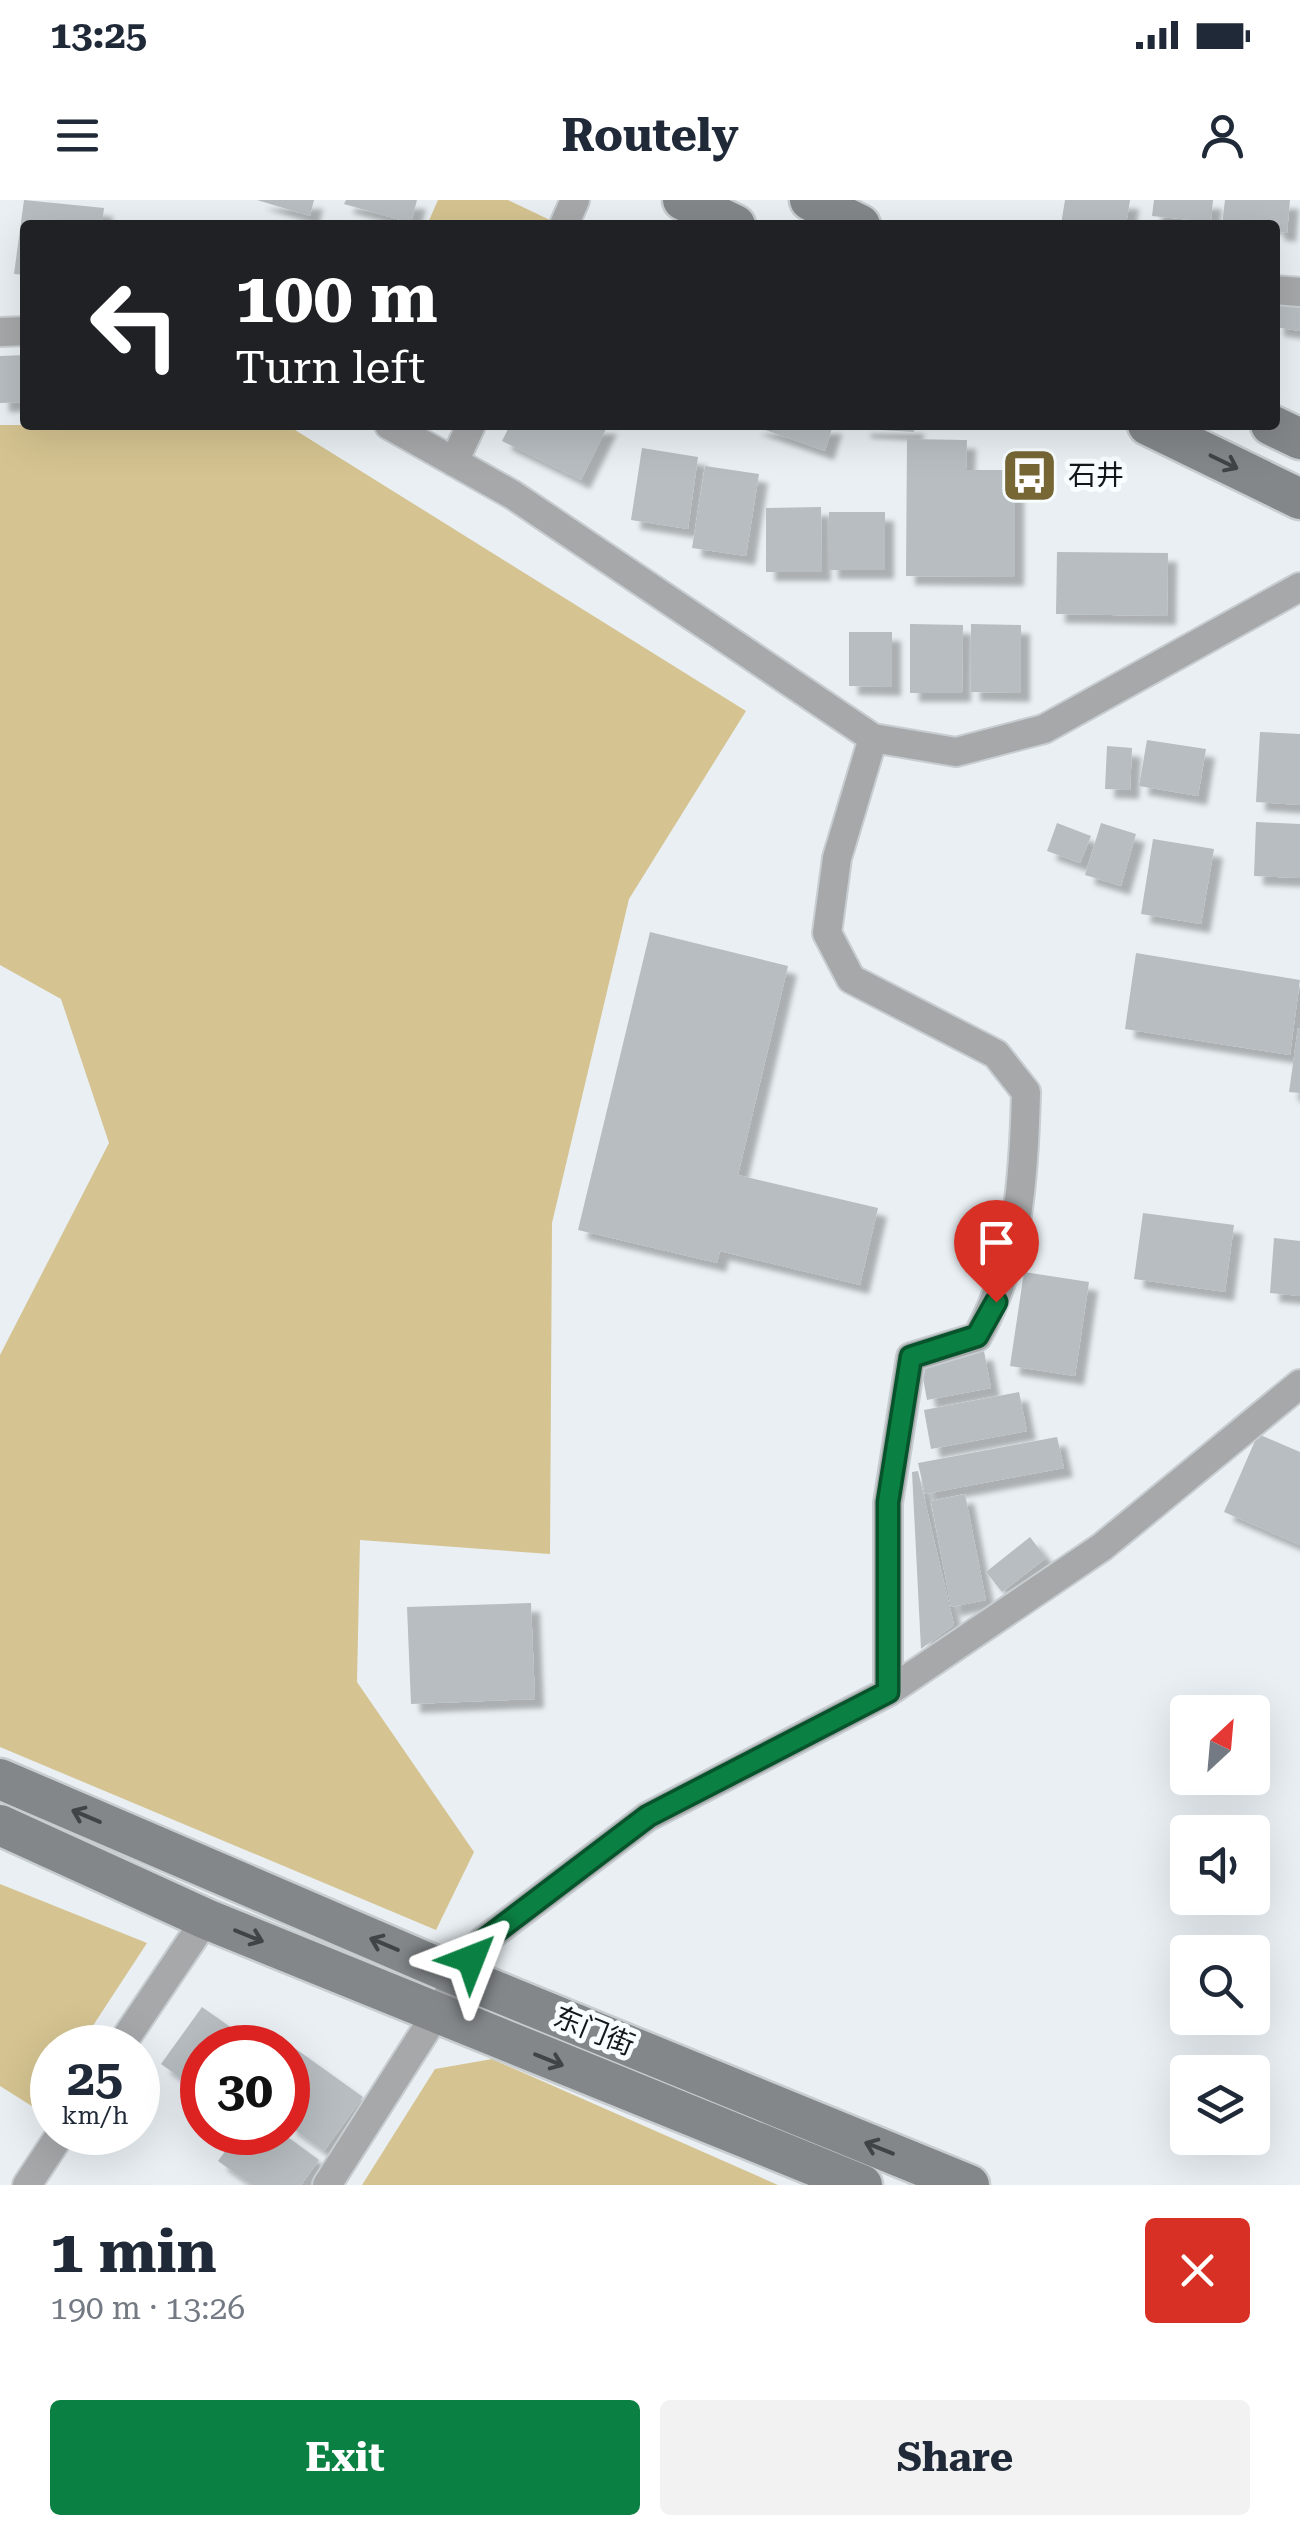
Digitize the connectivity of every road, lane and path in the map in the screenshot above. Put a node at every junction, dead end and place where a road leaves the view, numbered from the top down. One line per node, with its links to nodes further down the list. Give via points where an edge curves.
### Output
1 (683, 200): 3 (street)
2 (820, 208): 4 (street)
3 (725, 220)
4 (848, 220)
5 (398, 430): 8 (street)
6 (469, 430): 8 (street)
7 (1158, 430): 9 (street, one-way to 9)
8 (454, 462): 11 (street)
9 (1300, 499)
10 (1300, 587): 11 (street, via 1044,730 956,752)
11 (873, 738): 13 (street, via 837,858 827,934 851,979 996,1054 1026,1092 1024,1158 1008,1268 996,1302 977,1336 911,1357 888,1502)
12 (1300, 1384): 13 (street, via 1102,1547)
13 (888, 1692): 17 (street, via 648,1816 482,1942)
14 (0, 1779): 17 (street, 东门街, one-way to 14)
15 (0, 1825): 16 (street, 东门街)
16 (206, 1918): 18 (street, 东门街, one-way to 18); 19 (street)
17 (460, 1976): 18 (street); 24 (street, 东门街, one-way to 17)
18 (436, 2013): 22 (street); 23 (street, 东门街, one-way to 23)
19 (134, 2025)
20 (46, 2155): 21 (street)
21 (26, 2185)
22 (326, 2185)
23 (862, 2185)
24 (969, 2185)

